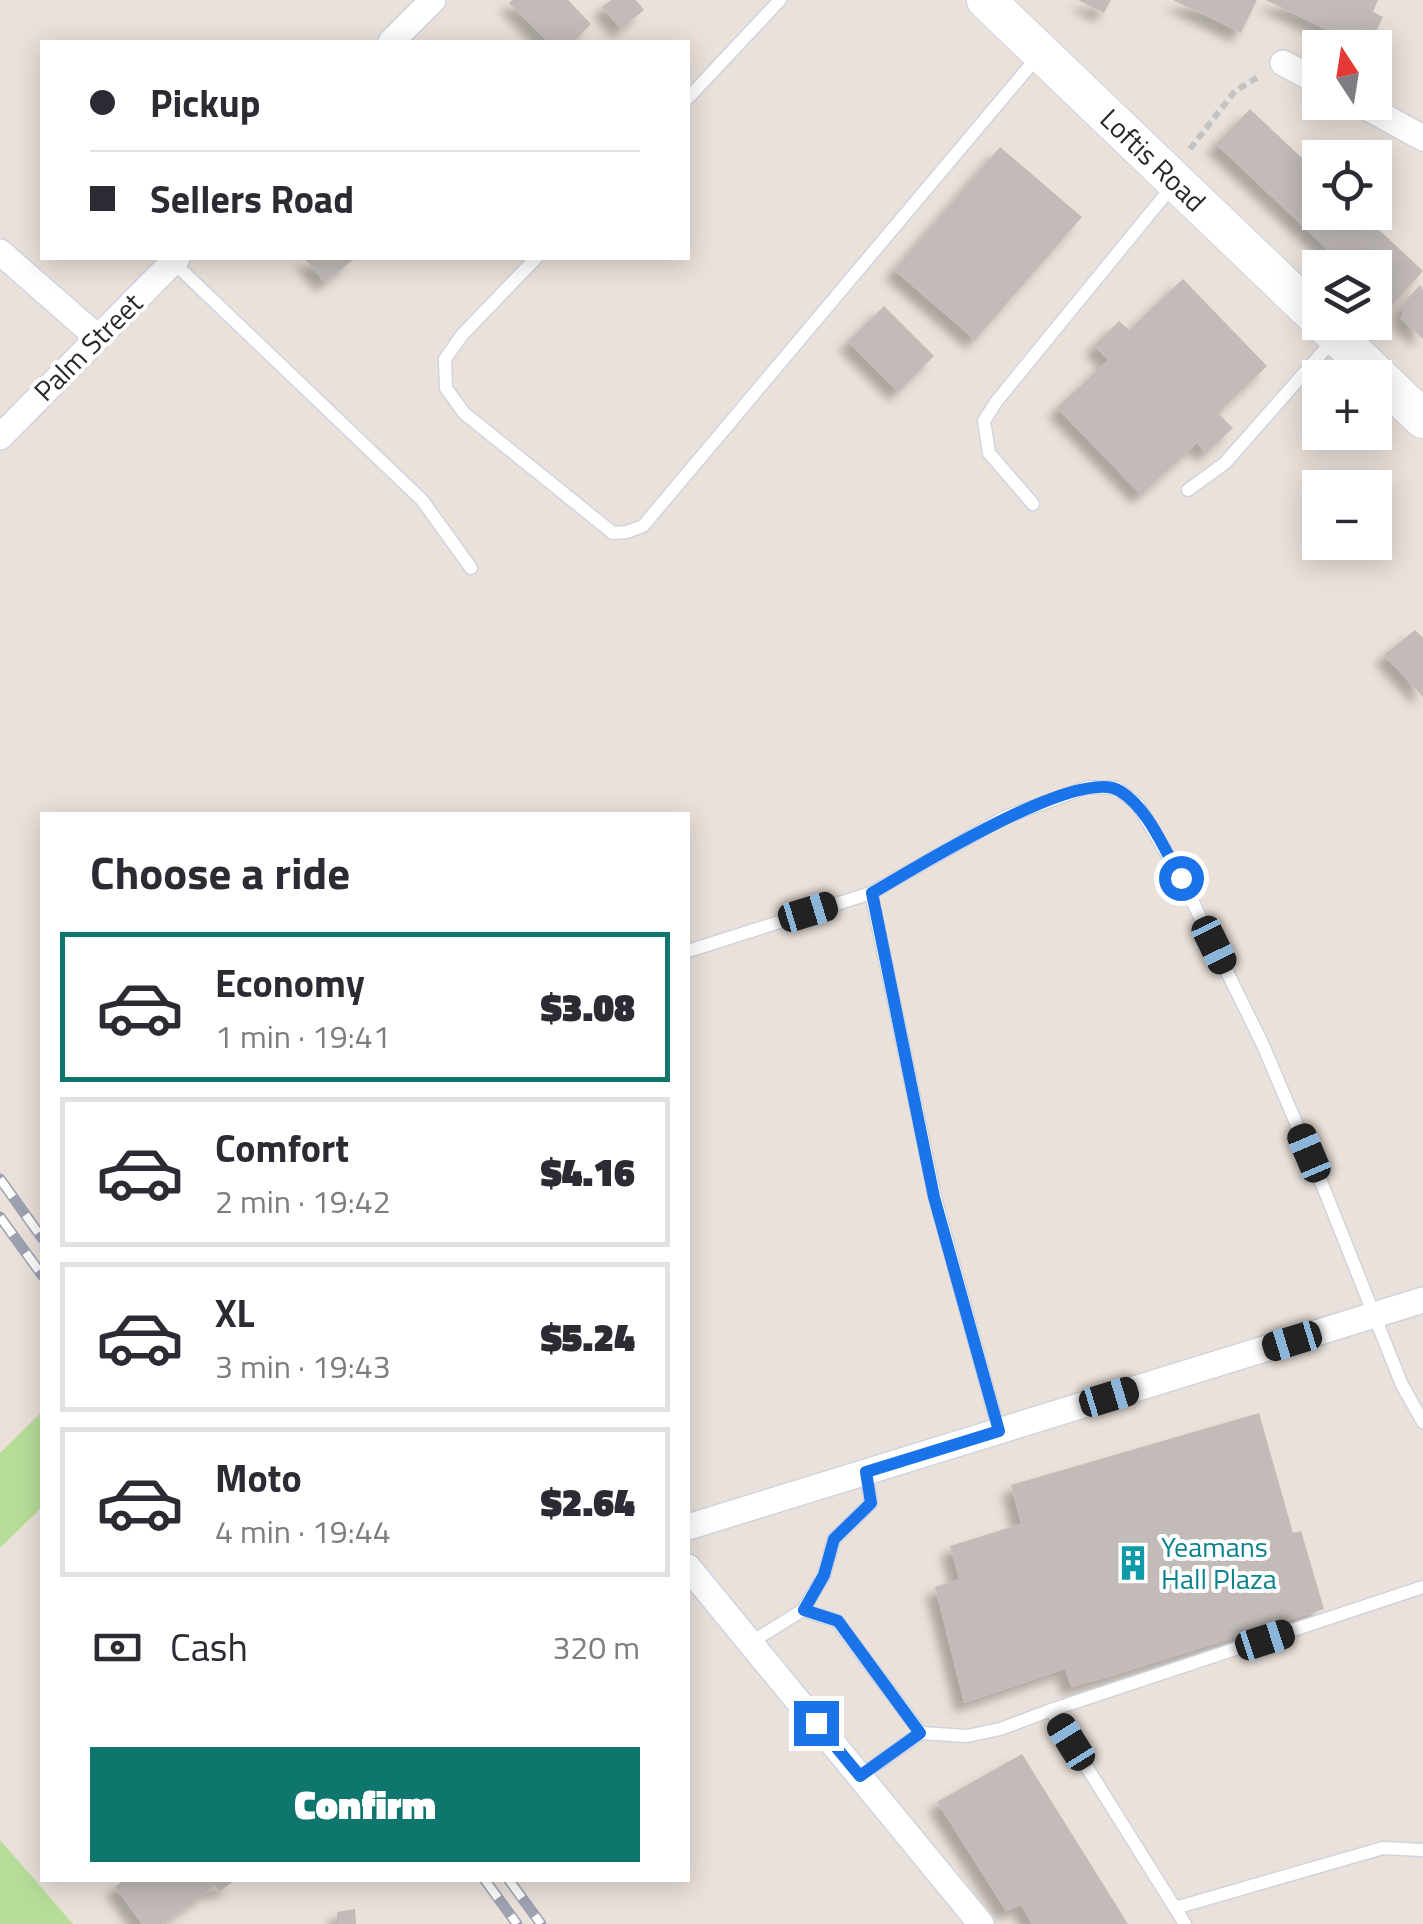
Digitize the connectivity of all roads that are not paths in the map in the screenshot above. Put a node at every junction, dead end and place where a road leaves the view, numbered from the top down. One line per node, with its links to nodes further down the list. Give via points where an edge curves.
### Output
1 (433, 0): 4 (street)
2 (780, 0): 8 (lane)
3 (986, 0): 5 (street, Loftis Road)
4 (393, 40)
5 (1041, 53): 11 (street, Loftis Road); 14 (lane, via 642,526 627,532 598,521 464,413 446,388 444,359)
6 (1283, 63): 7 (street)
7 (1302, 73)
8 (690, 96)
9 (1390, 120): 10 (street)
10 (1423, 138)
11 (1173, 179): 15 (street, Loftis Road); 22 (lane, via 984,421 990,452)
12 (0, 252): 16 (street)
13 (175, 260): 16 (street, Palm Street); 23 (lane, via 422,500)
14 (534, 260)
15 (1302, 303)
16 (98, 337): 20 (street, Palm Street)
17 (1316, 340): 21 (lane, via 1225,463)
18 (1341, 340): 19 (street, Loftis Road)
19 (1423, 419)
20 (0, 437)
21 (1188, 490)
22 (1033, 504)
23 (471, 568)
24 (872, 893): 25 (lane); 27 (lane, via 1005,818 1088,786 1117,788 1138,805 1262,1045); 31 (lane, via 934,1197)
25 (690, 950)
26 (1423, 1300): 27 (street)
27 (1373, 1314): 28 (lane); 31 (street)
28 (1402, 1385): 29 (lane); 30 (lane)
29 (1423, 1396)
30 (1423, 1422)
31 (999, 1431): 32 (street)
32 (866, 1472): 33 (street); 36 (lane, via 871,1503 834,1539)
33 (690, 1526)
34 (690, 1569): 37 (street)
35 (1423, 1588): 38 (lane)
36 (804, 1610): 37 (lane); 39 (lane, via 838,1621)
37 (750, 1643): 40 (street)
38 (1051, 1710): 39 (lane, via 967,1736); 42 (lane)
39 (920, 1733): 40 (lane)
40 (860, 1776): 43 (street)
41 (1423, 1850): 42 (lane, via 1383,1848)
42 (1175, 1908): 44 (lane)
43 (981, 1924)
44 (1185, 1924)

